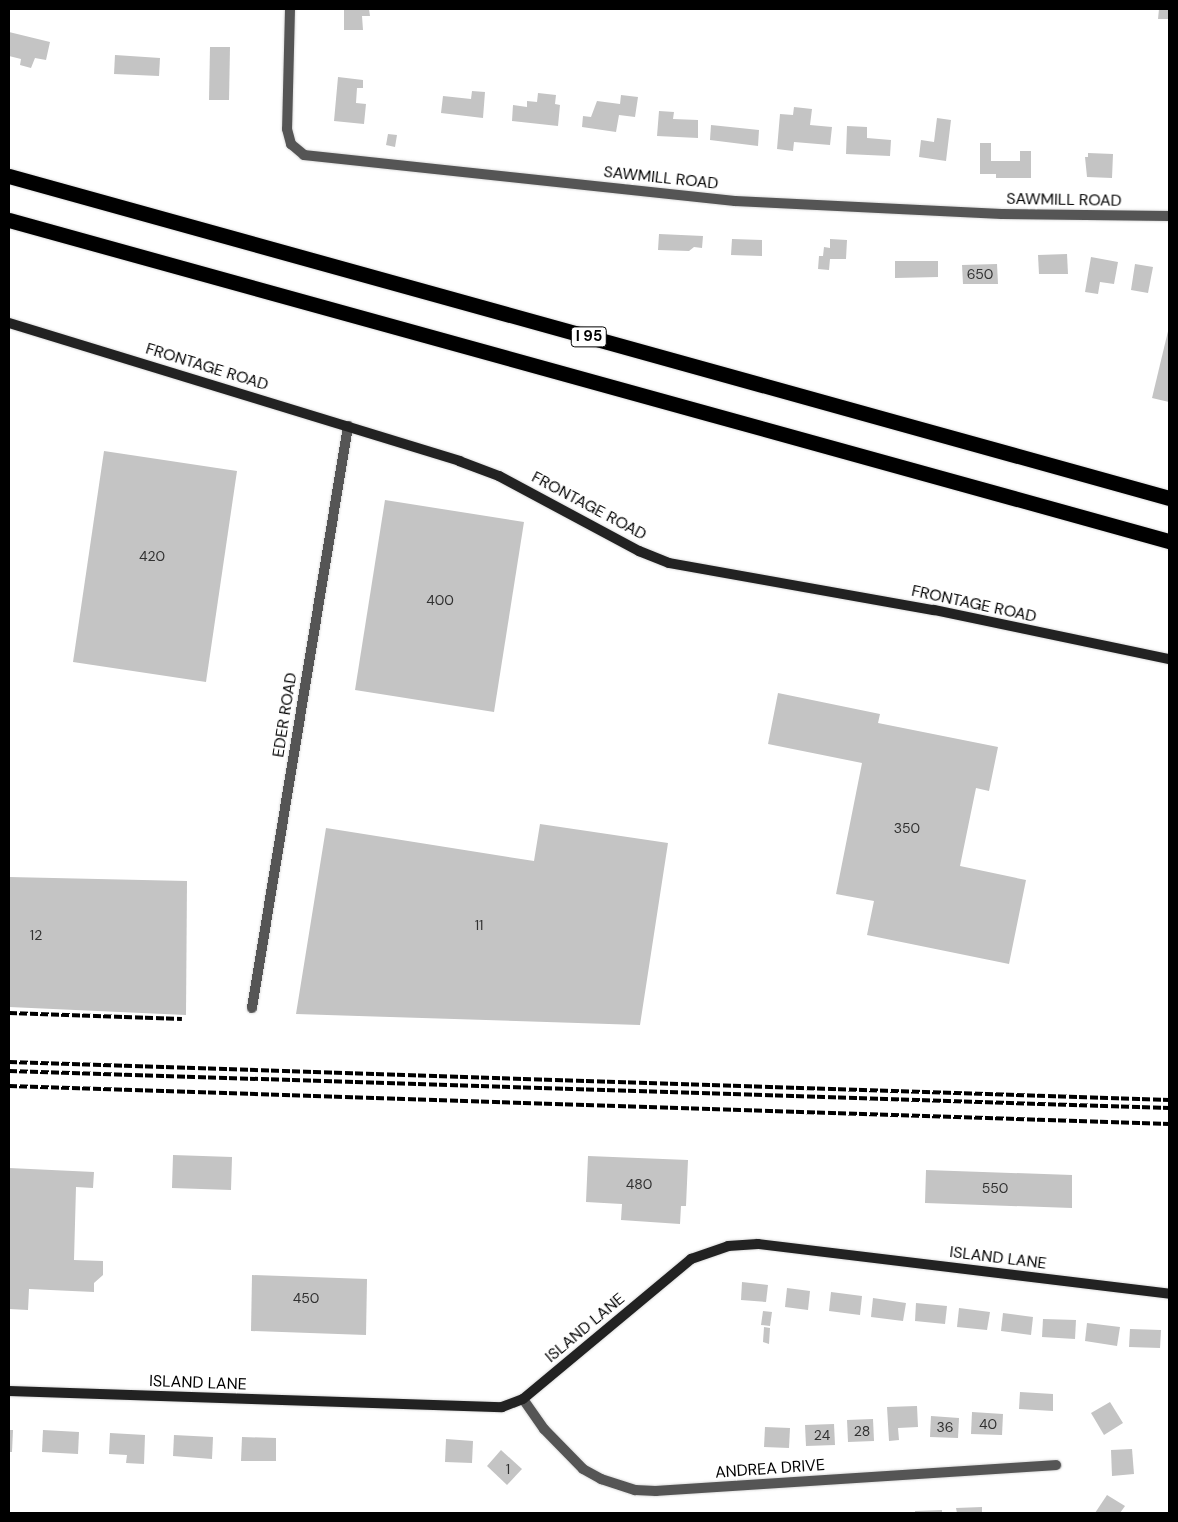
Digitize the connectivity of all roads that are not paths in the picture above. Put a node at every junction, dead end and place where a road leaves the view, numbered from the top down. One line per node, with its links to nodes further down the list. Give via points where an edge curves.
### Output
1 (290, 9): 3 (street, SAWMILL ROAD, via 287,129 291,144 304,155 735,201 1002,214)
2 (9, 176): 7 (highway, I 95)
3 (1169, 216)
4 (9, 220): 8 (highway)
5 (9, 323): 6 (street, FRONTAGE ROAD)
6 (348, 426): 9 (street, FRONTAGE ROAD, via 499,476 639,551 669,563 934,610); 10 (street, EDER ROAD)
7 (1169, 498)
8 (1169, 541)
9 (1169, 659)
10 (252, 1008)
11 (1169, 1294): 13 (street, ISLAND LANE, via 758,1244 728,1246 686,1262)
12 (9, 1392): 13 (street, ISLAND LANE, via 489,1408)
13 (523, 1399): 14 (street, ANDREA DRIVE, via 544,1429 583,1469 601,1479 635,1490 656,1492)
14 (1056, 1465)

